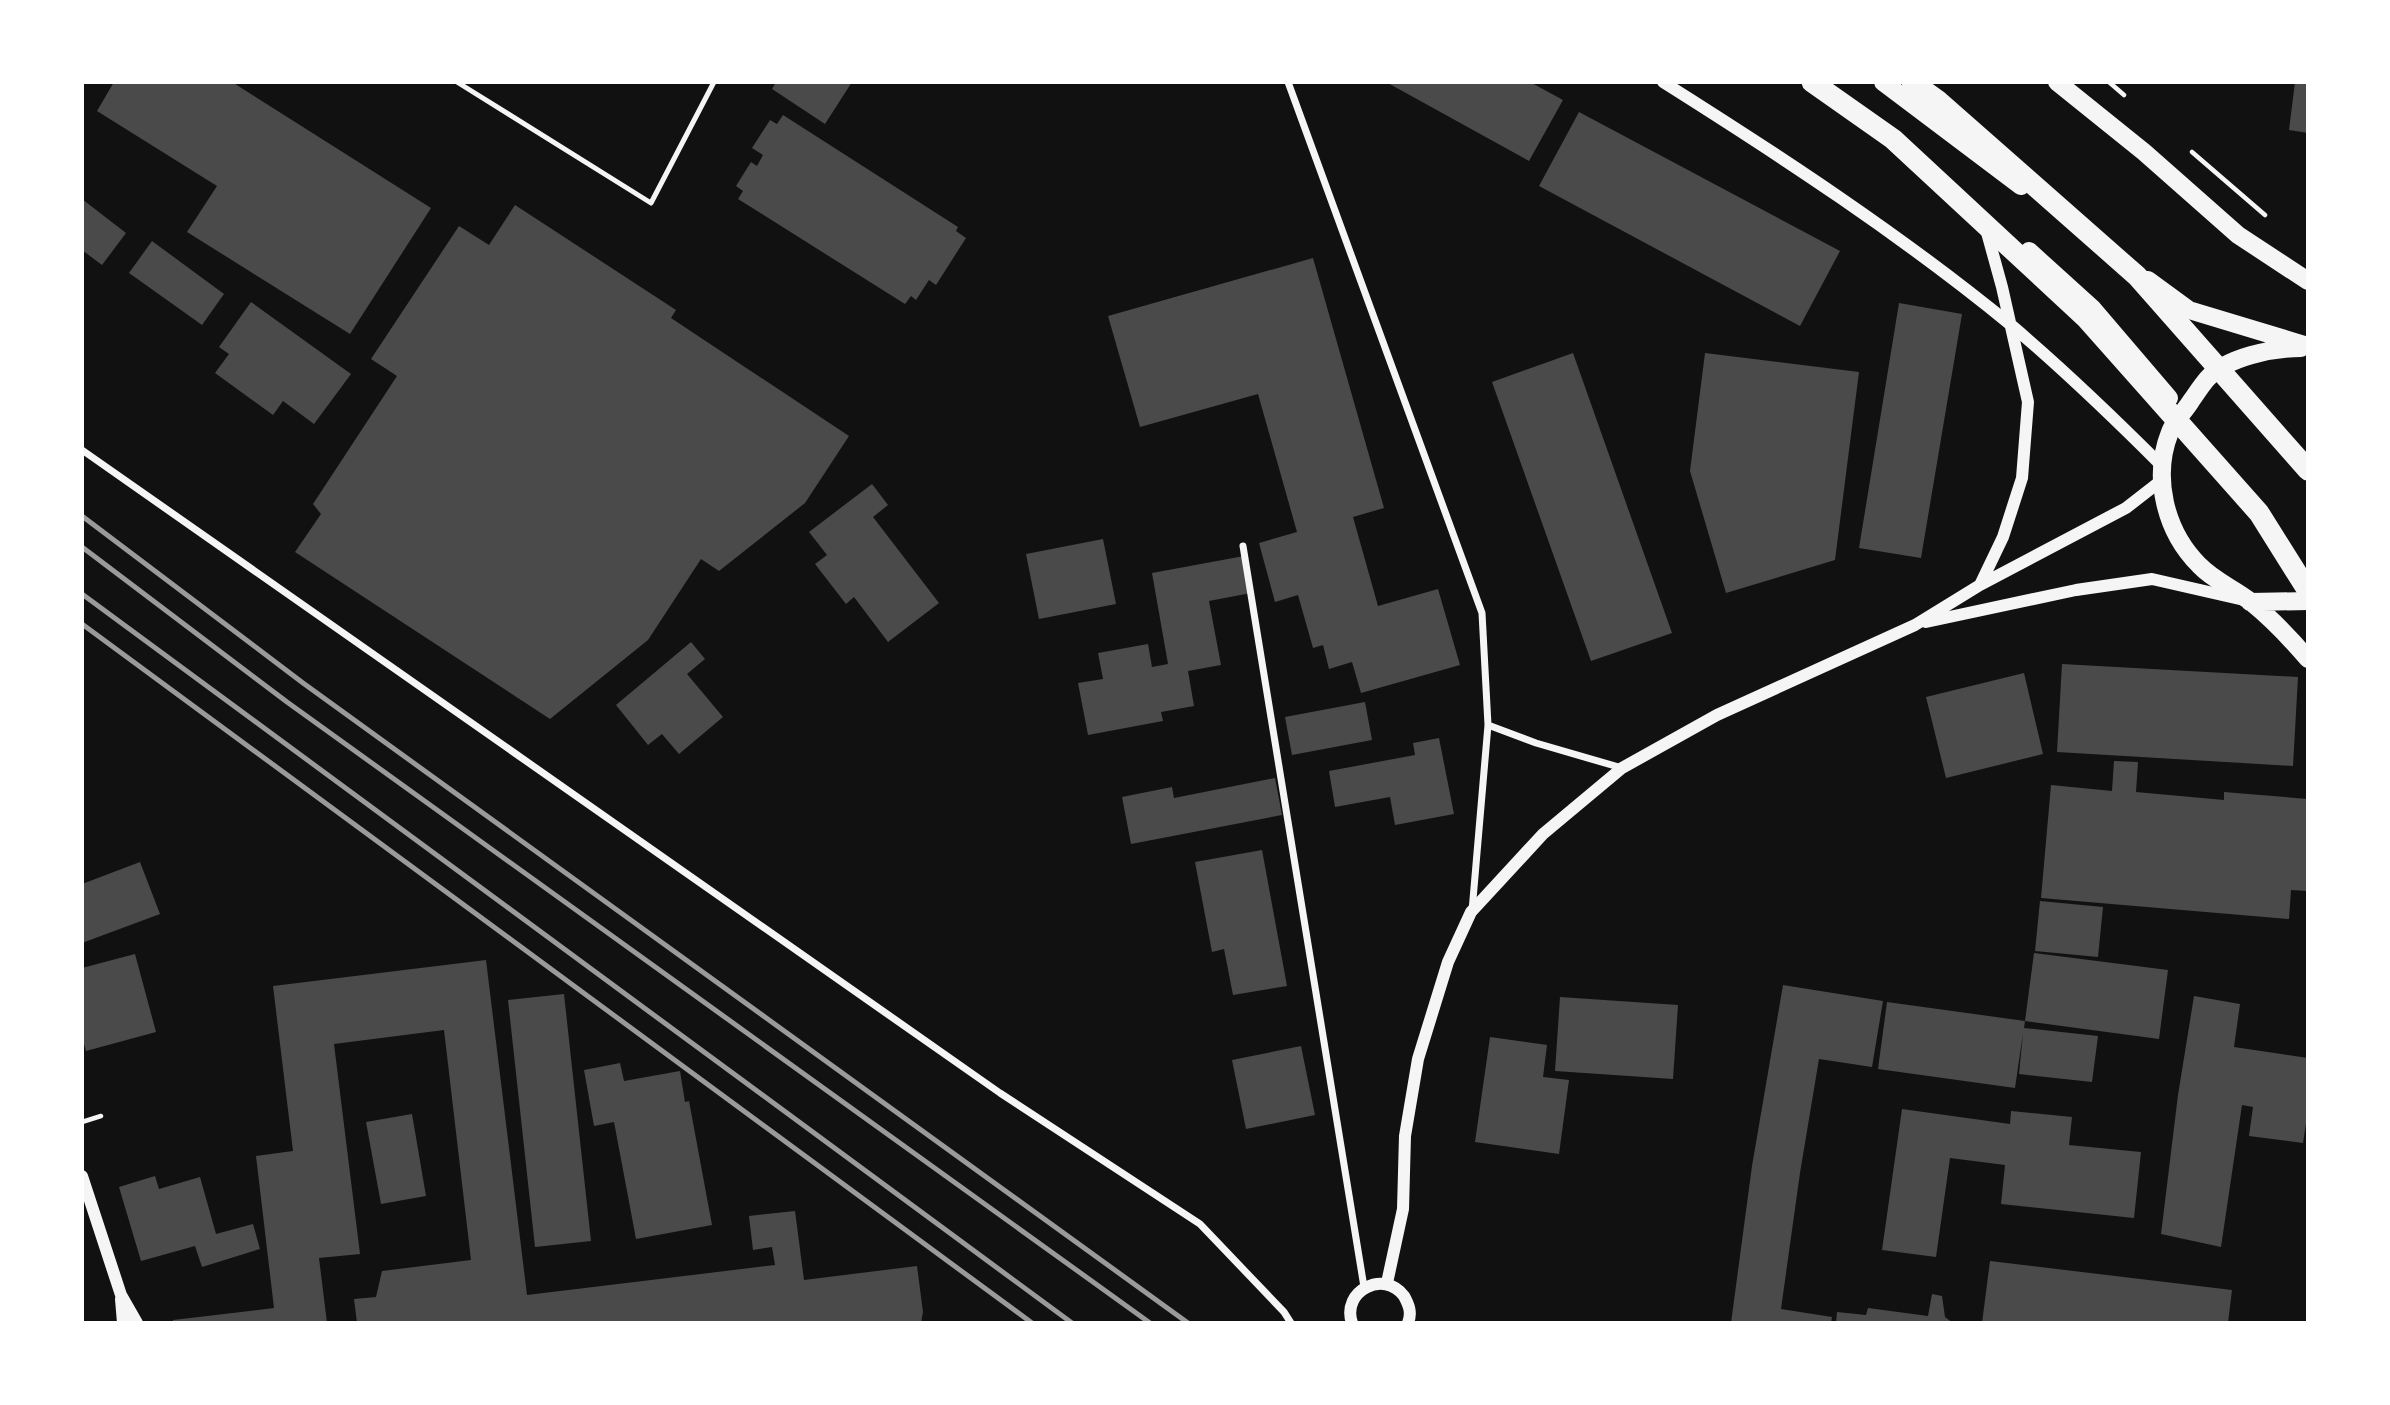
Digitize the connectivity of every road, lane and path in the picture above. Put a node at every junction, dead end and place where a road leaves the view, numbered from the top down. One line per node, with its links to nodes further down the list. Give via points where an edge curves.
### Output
1 (457, 82): 2 (lane, via 651,203)
2 (713, 82)
3 (1287, 82): 25 (street, via 1482,613)
4 (1663, 82): 12 (street, via 1872,220)
5 (1806, 82): 10 (main road)
6 (1812, 82): 20 (highway, via 1893,139 2085,318 2259,513)
7 (1883, 82): 13 (main road, via 2189,310)
8 (1912, 82): 16 (highway, via 2137,276)
9 (2057, 82): 11 (main road, via 2238,234)
10 (1981, 208): 12 (street); 14 (main road, via 2093,309)
11 (2308, 281)
12 (2011, 326): 17 (street, via 2130,434); 19 (street, via 2028,402 2022,478 2003,537)
13 (2308, 347): 14 (main road, via 2243,357 2208,377)
14 (2182, 414): 17 (main road, via 2170,430)
15 (82, 450): 36 (street, via 989,1085 1200,1224)
16 (2308, 470)
17 (2162, 473): 19 (street, via 2126,508); 22 (main road, via 2165,505 2181,543 2201,567)
18 (1243, 546): 32 (street)
19 (1980, 585): 23 (street)
20 (2308, 591)
21 (2308, 601): 22 (main road)
22 (2250, 602): 23 (street, via 2152,579 2076,590); 24 (main road)
23 (1915, 625): 26 (street, via 1717,715)
24 (2308, 659)
25 (1488, 725): 26 (street); 27 (street)
26 (1622, 768): 27 (street, via 1543,834)
27 (1471, 912): 31 (street, via 1448,962 1418,1059 1405,1136 1403,1209)
28 (102, 1116): 29 (path)
29 (82, 1122)
30 (82, 1177): 33 (street)
31 (1387, 1283): 32 (street); 38 (street, via 1399,1289 1409,1304)
32 (1364, 1287): 37 (street, via 1351,1304)
33 (121, 1295): 34 (street); 35 (street)
34 (124, 1323)
35 (137, 1323)
36 (1291, 1323)
37 (1352, 1323)
38 (1408, 1323)

